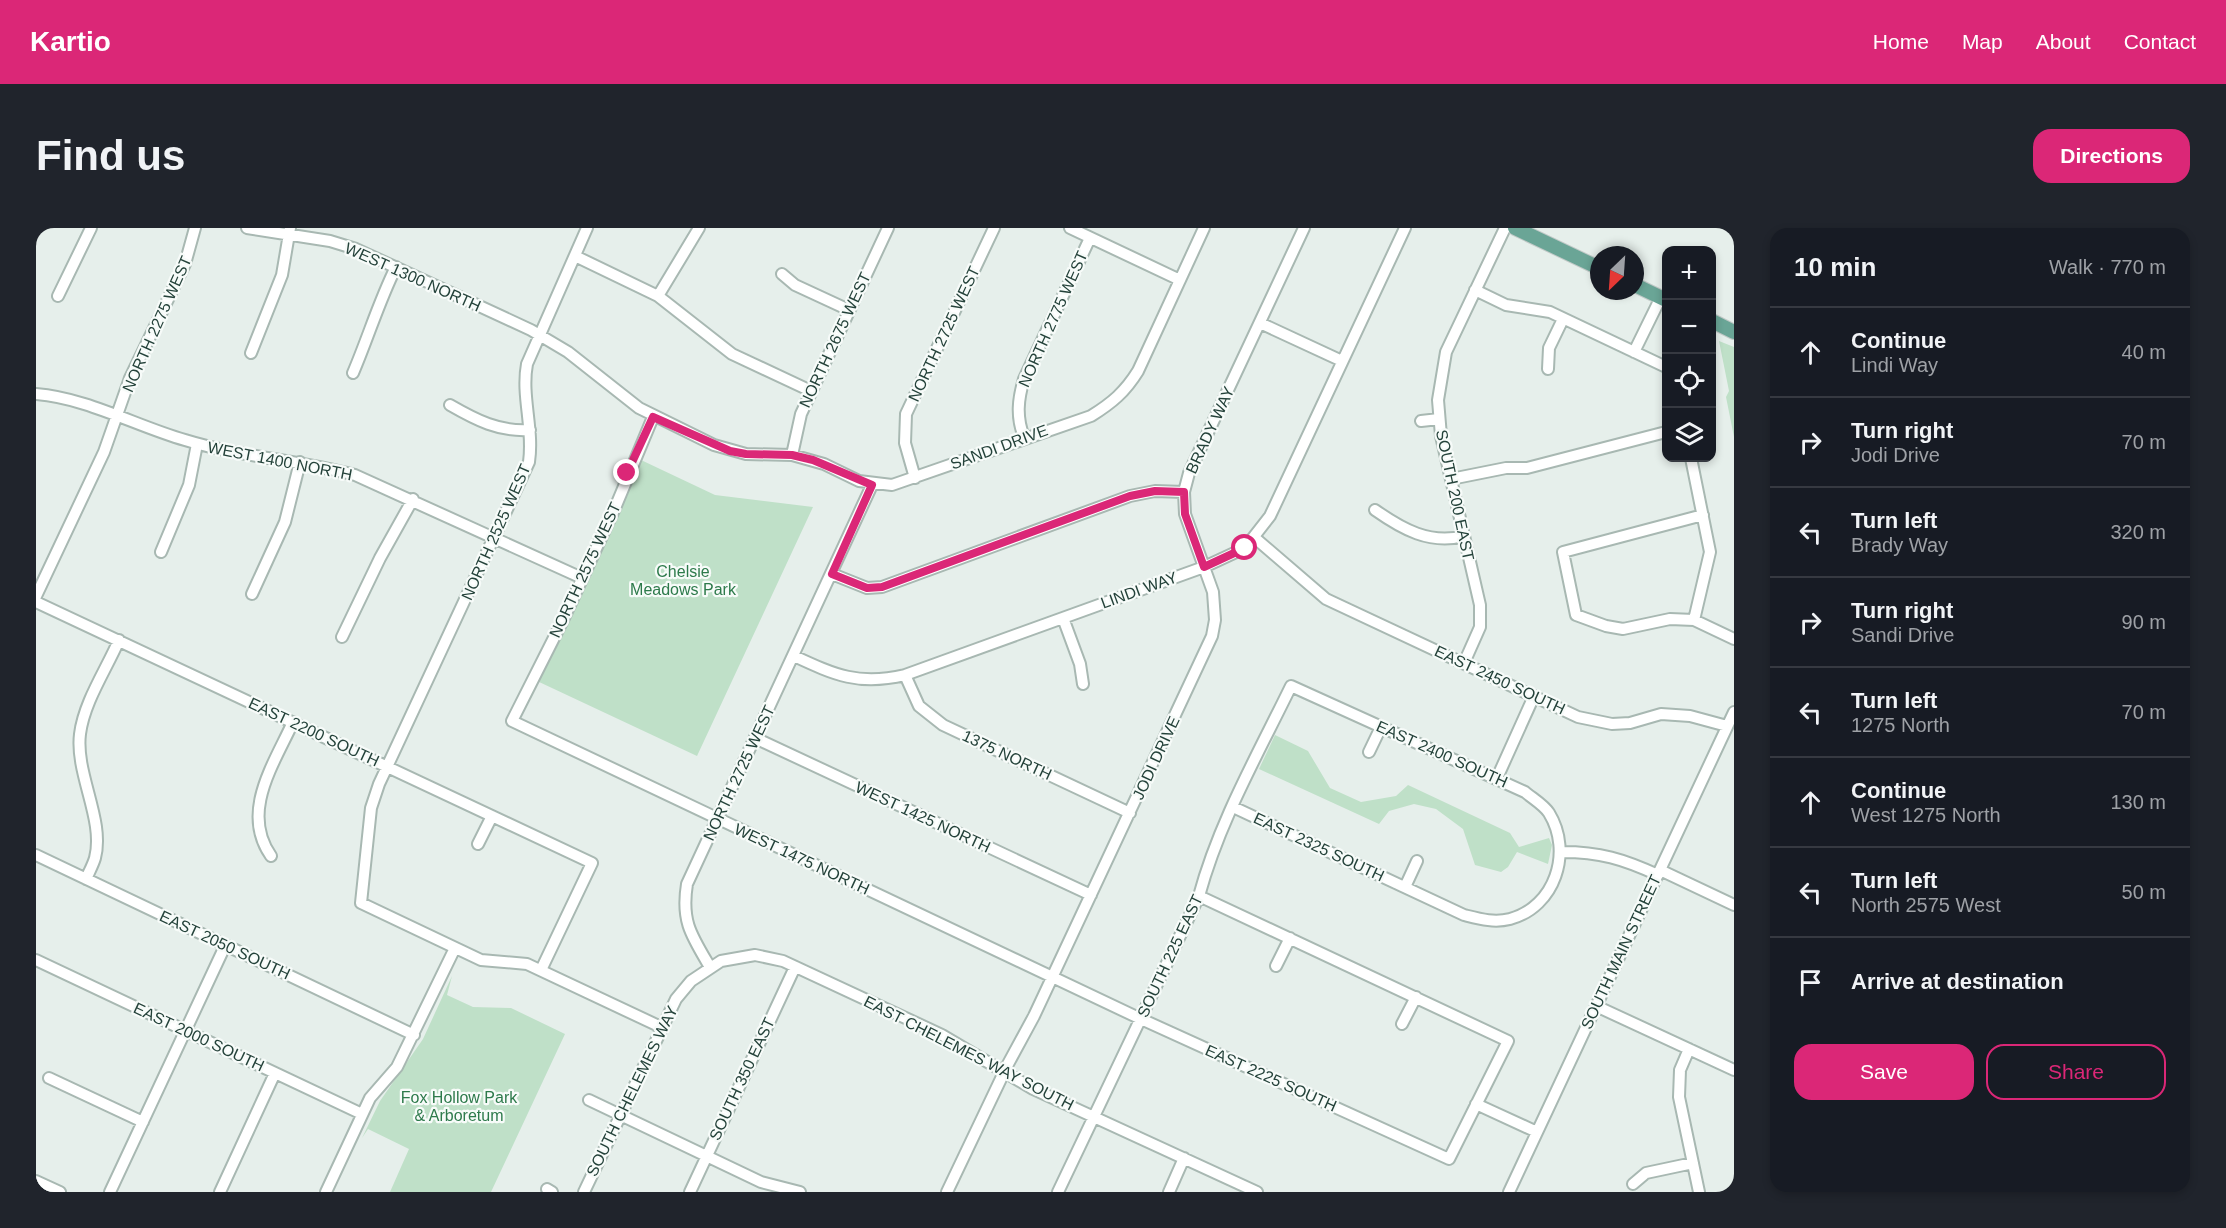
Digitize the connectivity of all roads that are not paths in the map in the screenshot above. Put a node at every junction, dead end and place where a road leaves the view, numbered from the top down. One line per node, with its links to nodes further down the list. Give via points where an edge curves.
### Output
1 (91, 228): 23 (street)
2 (195, 228): 42 (street, NORTH 2275 WEST, via 185,264 136,363)
3 (247, 228): 14 (street, WEST 1300 NORTH)
4 (587, 228): 16 (street, NORTH 2525 WEST)
5 (699, 228): 24 (street)
6 (888, 228): 27 (street, NORTH 2675 WEST)
7 (994, 228): 53 (street, NORTH 2725 WEST, via 906,414 905,443)
8 (1070, 228): 15 (street)
9 (1204, 228): 20 (street, SANDI DRIVE)
10 (1305, 228): 29 (street, BRADY WAY)
11 (1405, 228): 35 (street, LINDI WAY)
12 (1505, 228): 22 (street, SOUTH 200 EAST)
13 (1515, 228): 17 (main road)
14 (290, 231): 18 (street, WEST 1300 NORTH, via 330,241); 34 (street, via 282,275)
15 (1090, 238): 20 (street); 48 (street, NORTH 2775 WEST, via 1024,379 1018,418)
16 (575, 256): 24 (street); 32 (street, NORTH 2525 WEST)
17 (1590, 264)
18 (396, 267): 32 (street, WEST 1300 NORTH); 38 (street)
19 (782, 274): 27 (street, via 795,285)
20 (1180, 280): 48 (street, SANDI DRIVE, via 1126,390 1091,416)
21 (1644, 289): 25 (main road)
22 (1476, 290): 28 (street, via 1506,305 1536,308); 44 (street, SOUTH 200 EAST, via 1446,352)
23 (58, 296)
24 (658, 296): 39 (street, via 732,354)
25 (1662, 297)
26 (1663, 300): 33 (street)
27 (849, 310): 39 (street, NORTH 2675 WEST)
28 (1563, 318): 33 (street); 37 (street, via 1549,348)
29 (1260, 323): 35 (street); 56 (street, BRADY WAY, via 1189,473)
30 (1716, 323): 31 (main road)
31 (1734, 332)
32 (539, 335): 43 (street, WEST 1300 NORTH, via 568,352); 46 (street, NORTH 2525 WEST, via 526,373)
33 (1634, 352): 36 (street)
34 (251, 353)
35 (1342, 361): 62 (street, LINDI WAY, via 1270,516)
36 (1662, 366)
37 (1548, 369)
38 (353, 373)
39 (812, 391): 50 (street, NORTH 2675 WEST, via 797,424)
40 (36, 394): 42 (street, WEST 1400 NORTH, via 63,398)
41 (450, 405): 46 (street, via 503,430)
42 (117, 417): 49 (street, WEST 1400 NORTH); 68 (street, NORTH 2275 WEST)
43 (653, 417): 50 (street, WEST 1300 NORTH, via 730,451); 66 (street, NORTH 2575 WEST)
44 (1439, 419): 45 (street); 54 (street, SOUTH 200 EAST)
45 (1421, 421)
46 (530, 430): 61 (street, NORTH 2525 WEST, via 530,462)
47 (1662, 433): 54 (street, via 1527,468 1506,468)
48 (1024, 437): 53 (street, SANDI DRIVE)
49 (197, 444): 51 (street, WEST 1400 NORTH); 63 (street, via 189,485)
50 (792, 455): 55 (street, WEST 1300 NORTH)
51 (300, 462): 57 (street, WEST 1400 NORTH, via 356,475); 67 (street, via 285,522)
52 (1692, 462): 59 (street)
53 (915, 478): 55 (street, SANDI DRIVE, via 892,485)
54 (1451, 479): 60 (street, SOUTH 200 EAST)
55 (872, 485): 65 (street)
56 (1184, 492): 64 (street, JODI DRIVE, via 1185,514); 65 (street, BRADY WAY, via 1155,491 1130,496 882,587 867,588)
57 (413, 500): 61 (street, WEST 1400 NORTH); 72 (street)
58 (1376, 510): 60 (street, via 1429,538)
59 (1703, 515): 71 (street, via 1710,552); 71 (street, via 1563,552 1576,615 1623,629 1670,620)
60 (1464, 536): 76 (street, SOUTH 200 EAST, via 1480,605 1480,627)
61 (495, 538): 66 (street, WEST 1400 NORTH); 88 (street, NORTH 2525 WEST)
62 (1255, 538): 64 (street, LINDI WAY, via 1245,548); 76 (street, EAST 2450 SOUTH, via 1326,599)
63 (161, 552)
64 (1204, 567): 70 (street, LINDI WAY); 91 (street, JODI DRIVE, via 1215,606 1212,636)
65 (832, 574): 75 (street)
66 (582, 578): 82 (street, NORTH 2575 WEST)
67 (252, 594)
68 (36, 597)
69 (36, 602): 74 (street, EAST 2200 SOUTH)
70 (1063, 618): 77 (street, LINDI WAY); 78 (street)
71 (1694, 620): 73 (street)
72 (342, 637)
73 (1734, 639)
74 (119, 640): 83 (street, EAST 2200 SOUTH); 100 (street, via 84,716 80,735 80,754 96,835 95,857)
75 (795, 656): 77 (street, LINDI WAY, via 826,671 864,681); 86 (street, NORTH 2725 WEST)
76 (1464, 663): 80 (street, EAST 2450 SOUTH)
77 (905, 675): 91 (street, 1375 NORTH, via 919,706 943,725)
78 (1083, 684)
79 (1291, 686): 85 (street, EAST 2400 SOUTH); 90 (street, SOUTH 225 EAST)
80 (1534, 696): 84 (street, EAST 2450 SOUTH, via 1594,722 1630,723 1661,714 1690,716); 89 (street)
81 (1734, 712): 84 (street, SOUTH MAIN STREET)
82 (512, 721): 93 (street, WEST 1475 NORTH)
83 (293, 722): 88 (street, EAST 2200 SOUTH); 97 (street, via 261,792 258,820 263,844)
84 (1727, 726): 99 (street, SOUTH MAIN STREET)
85 (1381, 727): 87 (street); 89 (street, EAST 2400 SOUTH)
86 (755, 738): 93 (street, NORTH 2725 WEST); 102 (street, WEST 1425 NORTH)
87 (1369, 752)
88 (387, 767): 92 (street, EAST 2200 SOUTH); 107 (street, NORTH 2525 WEST, via 371,808 361,903)
89 (1497, 778): 95 (street, EAST 2400 SOUTH, via 1525,792 1549,812)
90 (1233, 807): 101 (street, EAST 2325 SOUTH); 103 (street, SOUTH 225 EAST, via 1209,859)
91 (1130, 813): 102 (street, JODI DRIVE)
92 (492, 816): 94 (street); 112 (street, EAST 2200 SOUTH, via 592,863)
93 (717, 819): 110 (street, NORTH 2725 WEST, via 687,884 683,907 691,935); 113 (street, WEST 1475 NORTH)
94 (478, 844)
95 (1562, 852): 99 (street, via 1624,859); 101 (street, EAST 2325 SOUTH, via 1547,896 1510,919 1488,921 1464,915)
96 (36, 855): 100 (street, EAST 2050 SOUTH)
97 (271, 856)
98 (1417, 861): 101 (street, EAST 2325 SOUTH)
99 (1659, 872): 104 (street); 116 (street, SOUTH MAIN STREET)
100 (86, 879): 106 (street, EAST 2050 SOUTH)
101 (1405, 887)
102 (1091, 896): 113 (street, JODI DRIVE)
103 (1199, 896): 105 (street); 117 (street, SOUTH 225 EAST)
104 (1734, 905)
105 (1290, 938): 109 (street); 115 (street)
106 (225, 946): 120 (street); 121 (street, EAST 2050 SOUTH)
107 (455, 948): 112 (street, via 481,960 520,963); 121 (street)
108 (36, 960): 120 (street, EAST 2000 SOUTH)
109 (1276, 966)
110 (710, 967): 111 (street, EAST CHELEMES WAY SOUTH, via 755,955); 119 (street, SOUTH CHELEMES WAY, via 684,990)
111 (795, 967): 124 (street, EAST CHELEMES WAY SOUTH, via 922,1025); 134 (street, SOUTH 350 EAST)
112 (541, 970): 119 (street)
113 (1053, 977): 114 (street, WEST 1475 NORTH); 124 (street, JODI DRIVE)
114 (1093, 996): 117 (street, EAST 2225 SOUTH)
115 (1416, 997): 118 (street); 128 (street, via 1508,1041)
116 (1596, 1006): 122 (street); 133 (street, SOUTH MAIN STREET)
117 (1141, 1019): 128 (street, EAST 2225 SOUTH, via 1449,1159); 131 (street, SOUTH 225 EAST)
118 (1402, 1024)
119 (663, 1028): 130 (street, SOUTH CHELEMES WAY)
120 (185, 1031): 125 (street, EAST 2000 SOUTH); 132 (street)
121 (414, 1035): 129 (street, via 397,1067 370,1098)
122 (1689, 1049): 123 (street); 136 (street, via 1680,1070 1679,1097)
123 (1734, 1071)
124 (1004, 1072): 131 (street, EAST CHELEMES WAY SOUTH); 146 (street, JODI DRIVE)
125 (275, 1073): 129 (street, EAST 2000 SOUTH); 141 (street)
126 (49, 1078): 132 (street)
127 (589, 1100): 130 (street)
128 (1476, 1104): 133 (street)
129 (362, 1114): 142 (street)
130 (621, 1115): 134 (street); 143 (street, SOUTH CHELEMES WAY)
131 (1094, 1116): 135 (street, EAST CHELEMES WAY SOUTH); 147 (street, SOUTH 225 EAST)
132 (143, 1122): 140 (street)
133 (1537, 1132): 150 (street, SOUTH MAIN STREET)
134 (706, 1156): 144 (street, SOUTH 350 EAST); 145 (street, via 761,1182)
135 (1184, 1158): 148 (street); 149 (street, EAST CHELEMES WAY SOUTH)
136 (1693, 1163): 138 (street, via 1646,1173); 151 (street)
137 (36, 1181): 139 (street)
138 (1633, 1184)
139 (60, 1192)
140 (110, 1192)
141 (220, 1192)
142 (326, 1192)
143 (584, 1192)
144 (690, 1192)
145 (800, 1192)
146 (947, 1192)
147 (1058, 1192)
148 (1169, 1192)
149 (1257, 1192)
150 (1509, 1192)
151 (1699, 1192)

